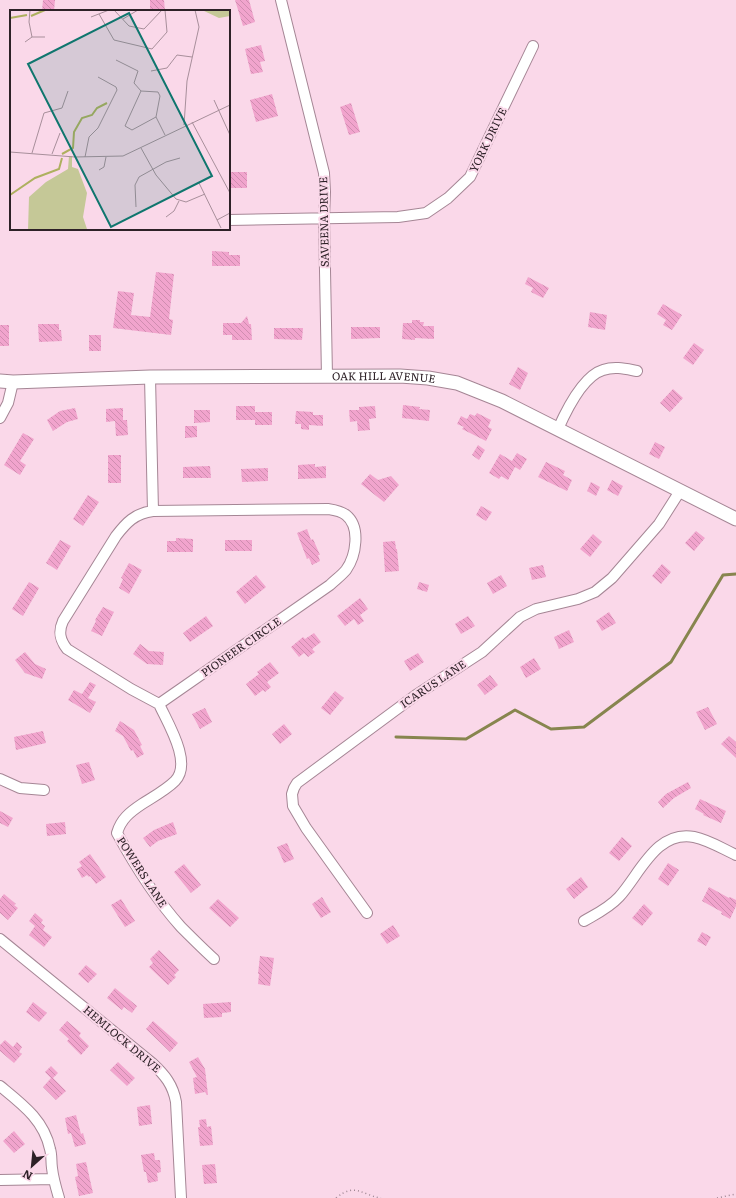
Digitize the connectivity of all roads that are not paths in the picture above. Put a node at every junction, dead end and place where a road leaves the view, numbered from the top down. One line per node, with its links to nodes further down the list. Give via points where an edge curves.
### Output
1 (281, 0): 3 (street, SAVEENA DRIVE, via 324,173)
2 (533, 46): 3 (street, YORK DRIVE, via 470,177 448,198 426,213 398,217)
3 (324, 218): 4 (street, YORK DRIVE); 6 (street, SAVEENA DRIVE)
4 (230, 220)
5 (637, 371): 10 (street, via 612,368 597,372 572,400)
6 (327, 376): 7 (main road, OAK HILL AVENUE); 10 (main road, OAK HILL AVENUE, via 414,376 450,382 491,396)
7 (150, 377): 8 (main road, OAK HILL AVENUE); 12 (street)
8 (7, 382): 9 (street, via 8,403)
9 (0, 418)
10 (558, 429): 11 (main road, OAK HILL AVENUE)
11 (680, 491): 13 (main road, OAK HILL AVENUE); 18 (street, ICARUS LANE, via 659,524 604,586 587,596 536,609 520,617 482,652 416,695 297,783 292,794 293,806)
12 (153, 510): 14 (street, PIONEER CIRCLE, via 137,514 116,536 63,621 60,633 64,645 70,651); 14 (street, PIONEER CIRCLE, via 328,509 346,515 351,521 355,540 353,555 346,569 330,585)
13 (736, 519)
14 (159, 704): 21 (street, POWERS LANE, via 181,754 180,773 176,780 125,816 117,833 163,904)
15 (0, 779): 16 (street, via 20,788)
16 (44, 790)
17 (736, 855): 19 (street, via 693,837 687,836 665,842 654,851 615,901)
18 (367, 913)
19 (584, 921)
20 (0, 939): 26 (street, HEMLOCK DRIVE, via 152,1063 168,1080 176,1102)
21 (214, 960)
22 (0, 1086): 23 (street, via 39,1121 51,1151)
23 (54, 1179): 24 (street); 25 (street)
24 (0, 1180)
25 (59, 1198)
26 (181, 1198)

